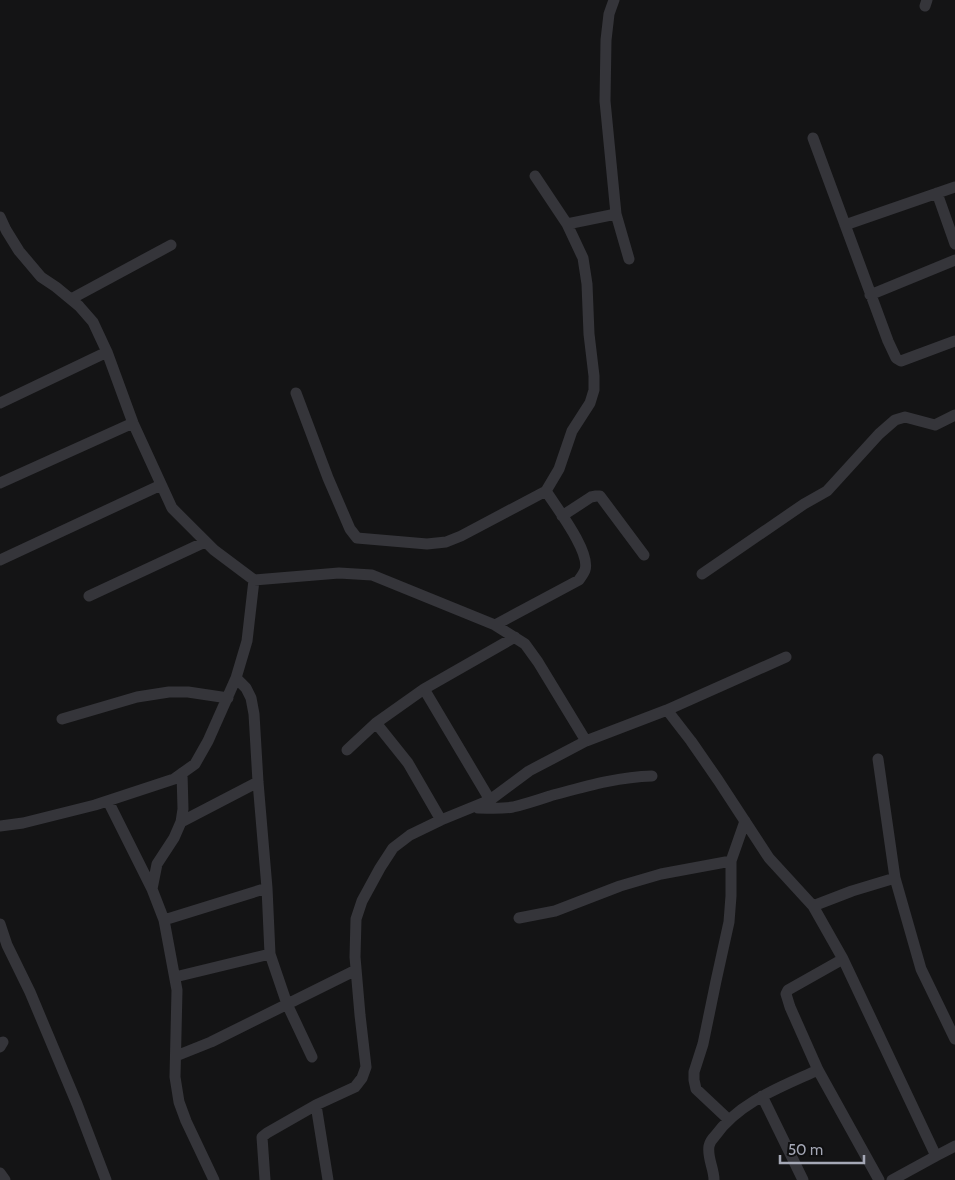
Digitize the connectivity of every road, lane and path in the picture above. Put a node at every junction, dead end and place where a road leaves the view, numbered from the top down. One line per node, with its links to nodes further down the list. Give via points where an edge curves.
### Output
1 (614, 0): 6 (street, via 606,40 605,100)
2 (813, 138): 9 (street)
3 (535, 176): 8 (street)
4 (955, 187): 5 (street)
5 (937, 193): 9 (street); 10 (street)
6 (616, 214): 8 (street); 12 (street)
7 (0, 218): 15 (street, via 19,251 41,277)
8 (567, 224): 24 (street, via 584,258 594,390)
9 (845, 225): 14 (street)
10 (955, 244)
11 (171, 245): 15 (street)
12 (629, 259)
13 (955, 260): 14 (street)
14 (870, 295): 16 (street, via 898,360)
15 (71, 299): 17 (street, via 93,322)
16 (955, 341)
17 (107, 352): 19 (street); 21 (street)
18 (296, 393): 24 (street, via 328,478 357,538 427,544 446,542)
19 (0, 403)
20 (955, 415): 29 (street, via 935,426 905,417 895,420 827,491)
21 (133, 423): 22 (street); 23 (street)
22 (0, 484)
23 (161, 485): 26 (street, via 172,508); 28 (street)
24 (546, 491): 25 (street)
25 (562, 516): 27 (street, via 591,497 600,496); 32 (street, via 580,544 586,569 579,580)
26 (205, 542): 30 (street); 31 (street)
27 (644, 555)
28 (0, 560)
29 (702, 574)
30 (254, 580): 32 (street, via 339,572 372,575); 35 (street, via 247,641)
31 (89, 596)
32 (495, 625): 33 (street)
33 (515, 638): 36 (street); 41 (street, via 525,644 538,662)
34 (786, 658): 38 (street)
35 (236, 678): 37 (street); 46 (street, via 251,698)
36 (424, 689): 40 (street); 47 (street)
37 (228, 698): 39 (street, via 169,692 137,697); 44 (street, via 195,764)
38 (667, 710): 41 (street); 51 (street)
39 (62, 719)
40 (376, 723): 42 (street); 50 (street, via 408,763)
41 (586, 741): 47 (street, via 529,771)
42 (347, 750)
43 (878, 759): 55 (street)
44 (182, 773): 48 (street, via 174,779); 52 (street)
45 (652, 776): 49 (street, via 611,780 515,806)
46 (258, 782): 52 (street); 57 (street)
47 (490, 800): 49 (street)
48 (108, 801): 53 (street); 56 (street)
49 (472, 808): 50 (street)
50 (441, 820): 64 (street, via 410,835 393,848 380,868 362,901 356,920)
51 (745, 821): 54 (street); 58 (street, via 769,858)
52 (181, 822): 56 (street, via 157,864)
53 (0, 826)
54 (730, 861): 59 (street, via 661,874 555,911); 73 (street, via 729,922 694,1072 696,1089)
55 (895, 878): 58 (street); 67 (street, via 921,969)
56 (152, 888): 60 (street)
57 (266, 888): 60 (street); 62 (street)
58 (813, 906): 63 (street)
59 (520, 918)
60 (164, 920): 65 (street)
61 (0, 924): 78 (street)
62 (270, 954): 65 (street); 66 (street)
63 (843, 959): 70 (street, via 786,994); 75 (street)
64 (356, 970): 66 (street); 72 (street, via 366,1067 355,1087)
65 (175, 977): 68 (street)
66 (288, 1004): 68 (street); 69 (street)
67 (955, 1039)
68 (176, 1056): 79 (street, via 179,1102)
69 (312, 1057)
70 (818, 1070): 71 (street); 84 (street)
71 (762, 1096): 73 (street); 83 (street)
72 (316, 1105): 80 (street, via 262,1137); 81 (street)
73 (729, 1120): 82 (street, via 709,1144 708,1156)
74 (955, 1146): 75 (street)
75 (936, 1156): 85 (street)
76 (0, 1173): 77 (street)
77 (5, 1180)
78 (106, 1180)
79 (214, 1180)
80 (265, 1180)
81 (328, 1180)
82 (714, 1180)
83 (803, 1180)
84 (879, 1180)
85 (892, 1180)

